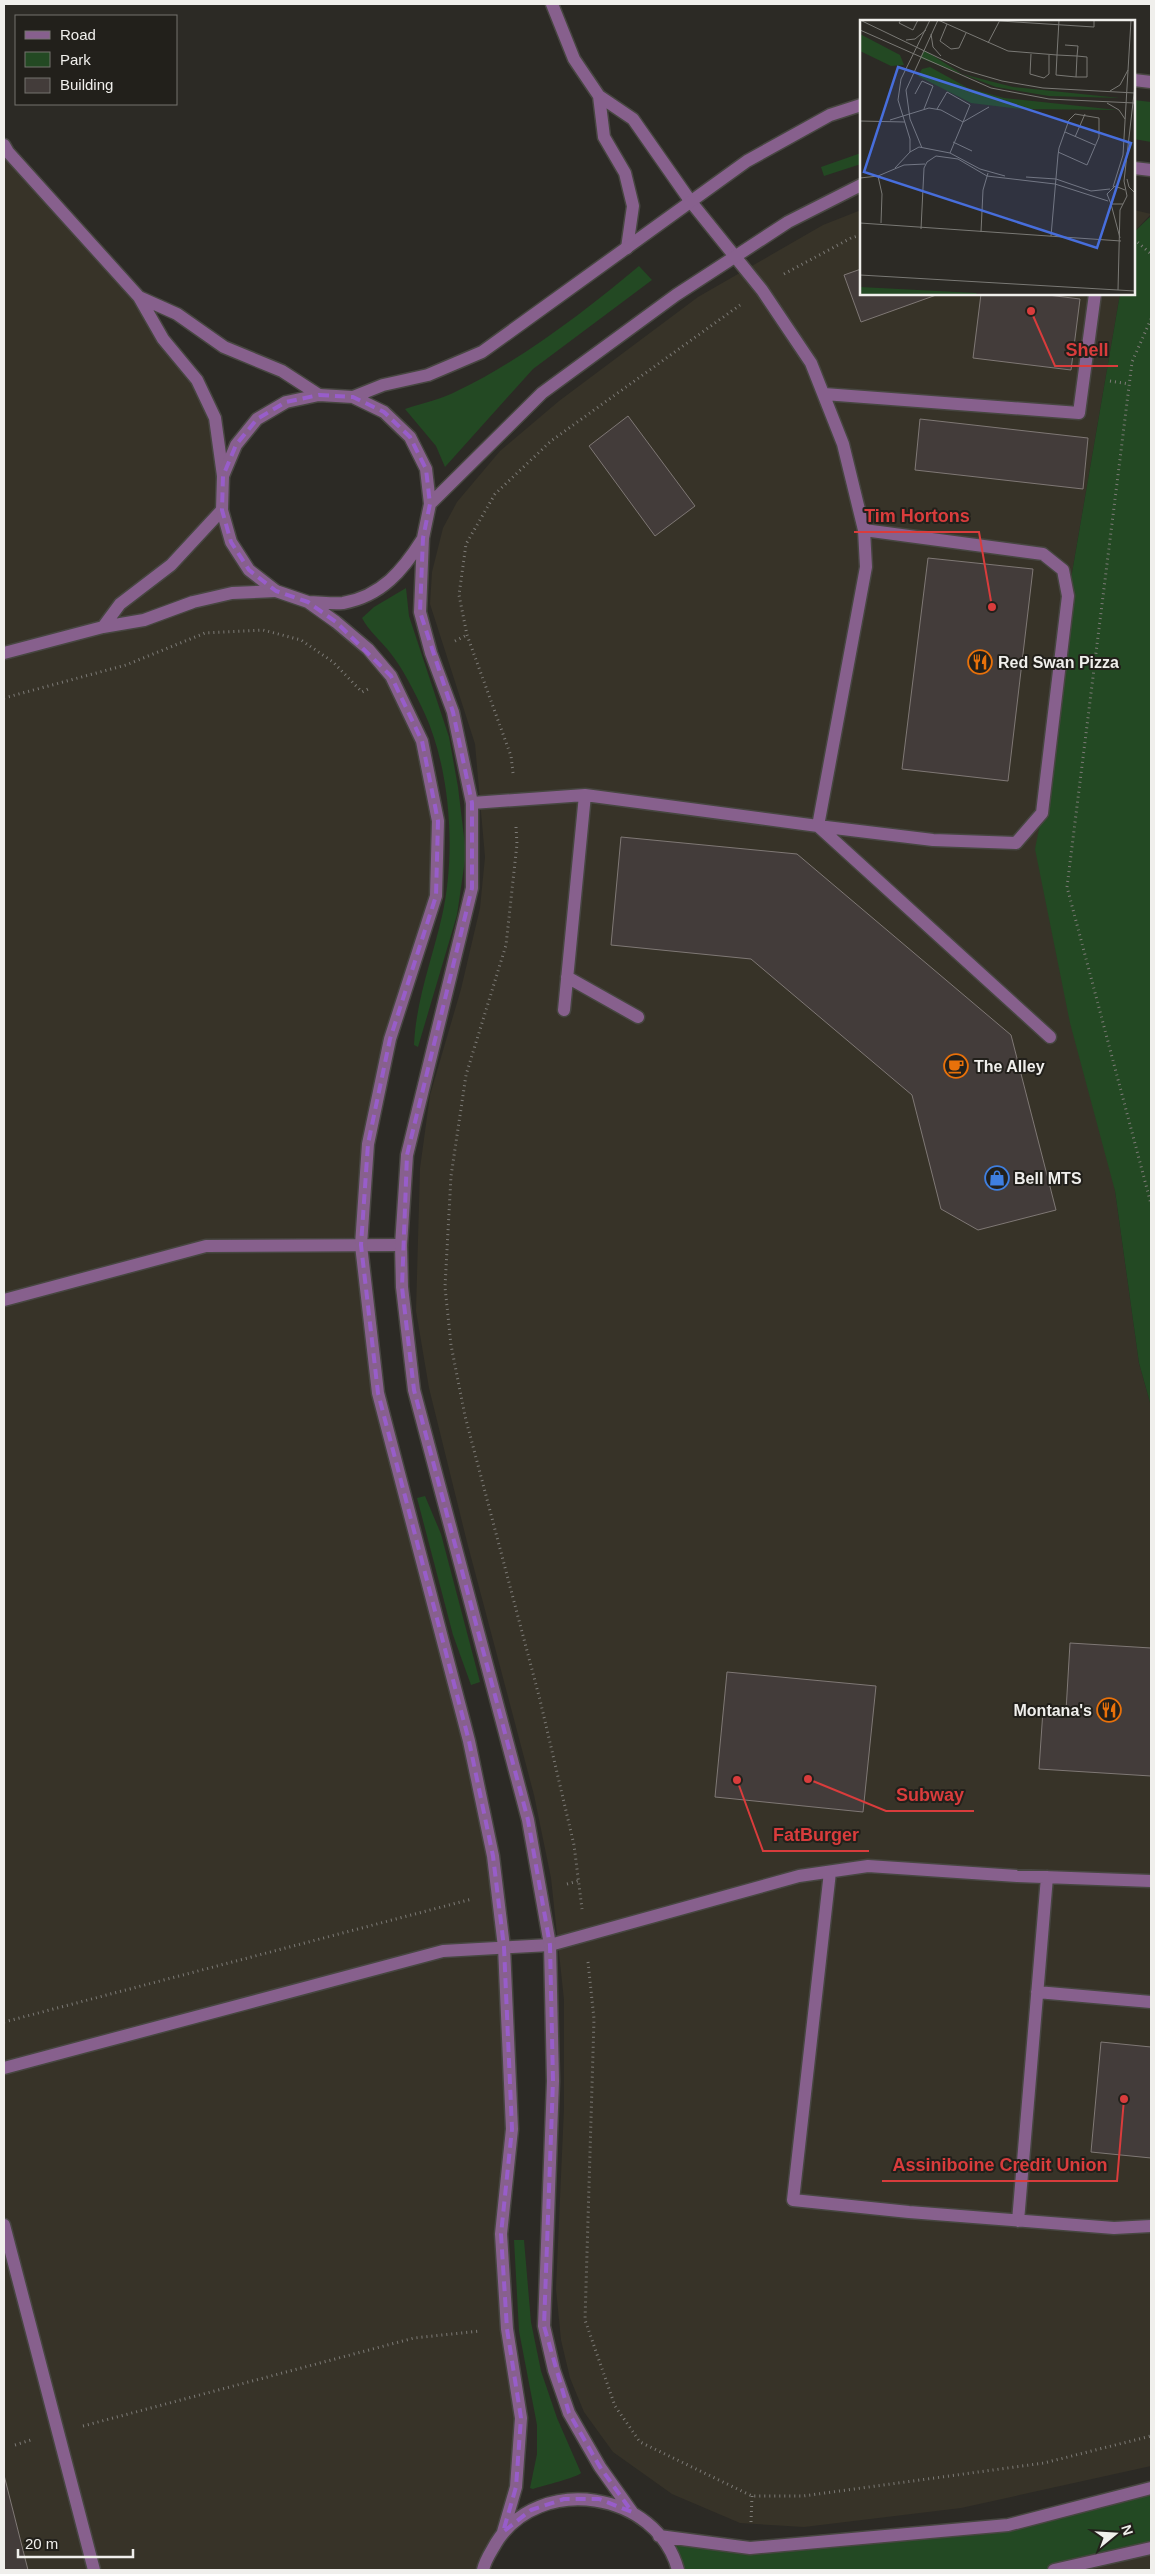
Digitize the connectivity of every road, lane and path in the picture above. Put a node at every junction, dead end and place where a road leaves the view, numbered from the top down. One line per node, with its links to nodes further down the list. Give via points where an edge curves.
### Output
1 (552, 4): 4 (street, via 574,59)
2 (1135, 80): 3 (street)
3 (1151, 82)
4 (599, 96): 10 (street, via 633,119); 13 (street, via 604,137 625,173 633,206)
5 (860, 105): 10 (street, via 830,115 747,161)
6 (5, 151): 18 (street)
7 (1135, 168): 8 (street)
8 (1151, 170)
9 (860, 186): 15 (street, via 788,222)
10 (691, 202): 13 (street); 15 (street)
11 (860, 235): 16 (path, via 792,268)
12 (1135, 240): 14 (path)
13 (627, 248): 22 (street, via 482,352 428,376 384,385)
14 (1151, 254)
15 (736, 256): 16 (street); 24 (street, via 542,393)
16 (762, 290): 21 (street, via 811,363); 35 (path, via 551,442 495,494 466,544 458,595 468,635 511,756)
17 (1095, 295): 21 (street, via 1079,413)
18 (139, 297): 20 (street, via 176,314 224,347 282,371); 23 (street, via 163,339 197,380 215,418)
19 (1151, 319): 42 (path, via 1131,369 1067,887)
20 (319, 394): 22 (street); 23 (street, via 286,402 257,419 236,445)
21 (824, 394): 26 (street, via 843,444)
22 (353, 397): 24 (street, via 384,412 410,437 426,469)
23 (223, 476): 25 (street)
24 (430, 504): 27 (street)
25 (222, 510): 28 (street, via 231,542 249,570); 30 (street, via 170,565 120,604)
26 (864, 530): 37 (street, via 866,567); 37 (street, via 1043,554 1063,570 1068,596 1042,813 1016,843 934,840)
27 (423, 538): 29 (street, via 404,568 376,591 343,602); 36 (street, via 420,612 453,712)
28 (276, 591): 29 (street); 30 (street, via 232,594 193,602 144,620)
29 (308, 602): 43 (street, via 368,649 391,676 422,741 438,820 436,896 390,1039 368,1144)
30 (103, 626): 31 (street)
31 (4, 653)
32 (362, 692): 33 (path, via 333,662 302,640 263,630 205,633 126,665)
33 (4, 698)
34 (585, 795): 35 (street); 37 (street); 38 (street)
35 (514, 800): 36 (street); 48 (path, via 517,844 506,945 466,1075 451,1176 445,1287 451,1345 465,1416 540,1700 574,1845)
36 (472, 803): 44 (street, via 472,888 407,1155)
37 (818, 826): 41 (street)
38 (567, 977): 39 (street); 40 (street)
39 (564, 1010)
40 (638, 1017)
41 (1050, 1037)
42 (1151, 1204)
43 (361, 1245): 44 (street); 45 (street, via 206,1246); 51 (street, via 378,1393 469,1741 493,1856)
44 (401, 1245): 50 (street, via 402,1287 414,1390 528,1820)
45 (4, 1300)
46 (830, 1872): 47 (street, via 868,1866); 52 (street, via 799,1876); 59 (street, via 793,2200)
47 (1047, 1877): 49 (street); 55 (street)
48 (578, 1881): 50 (path); 52 (path)
49 (1151, 1881)
50 (540, 1892): 53 (street)
51 (498, 1897): 54 (street); 57 (path, via 471,1899)
52 (585, 1935): 53 (street); 64 (path, via 594,2020 585,2320 615,2406 640,2442 752,2496 803,2496 1044,2463)
53 (550, 1945): 54 (street); 67 (street, via 553,2081 544,2326 554,2370 569,2413 600,2467)
54 (504, 1946): 58 (street, via 443,1951); 68 (street, via 512,2129 501,2234 507,2329 521,2418 516,2487)
55 (1037, 1992): 56 (street); 59 (street)
56 (1151, 2002)
57 (4, 2022)
58 (4, 2068)
59 (1018, 2221): 61 (street, via 1114,2228)
60 (4, 2225): 63 (street)
61 (1151, 2226)
62 (481, 2331): 63 (path, via 414,2338)
63 (58, 2432): 65 (path); 72 (street)
64 (1151, 2436)
65 (15, 2445)
66 (1151, 2488): 69 (street, via 1008,2526 750,2548)
67 (632, 2512): 68 (street, via 599,2500 564,2499 531,2510); 69 (street)
68 (503, 2532): 71 (street)
69 (660, 2536): 73 (street)
70 (1151, 2548): 74 (street)
71 (481, 2568)
72 (94, 2570)
73 (678, 2570)
74 (1054, 2570)

